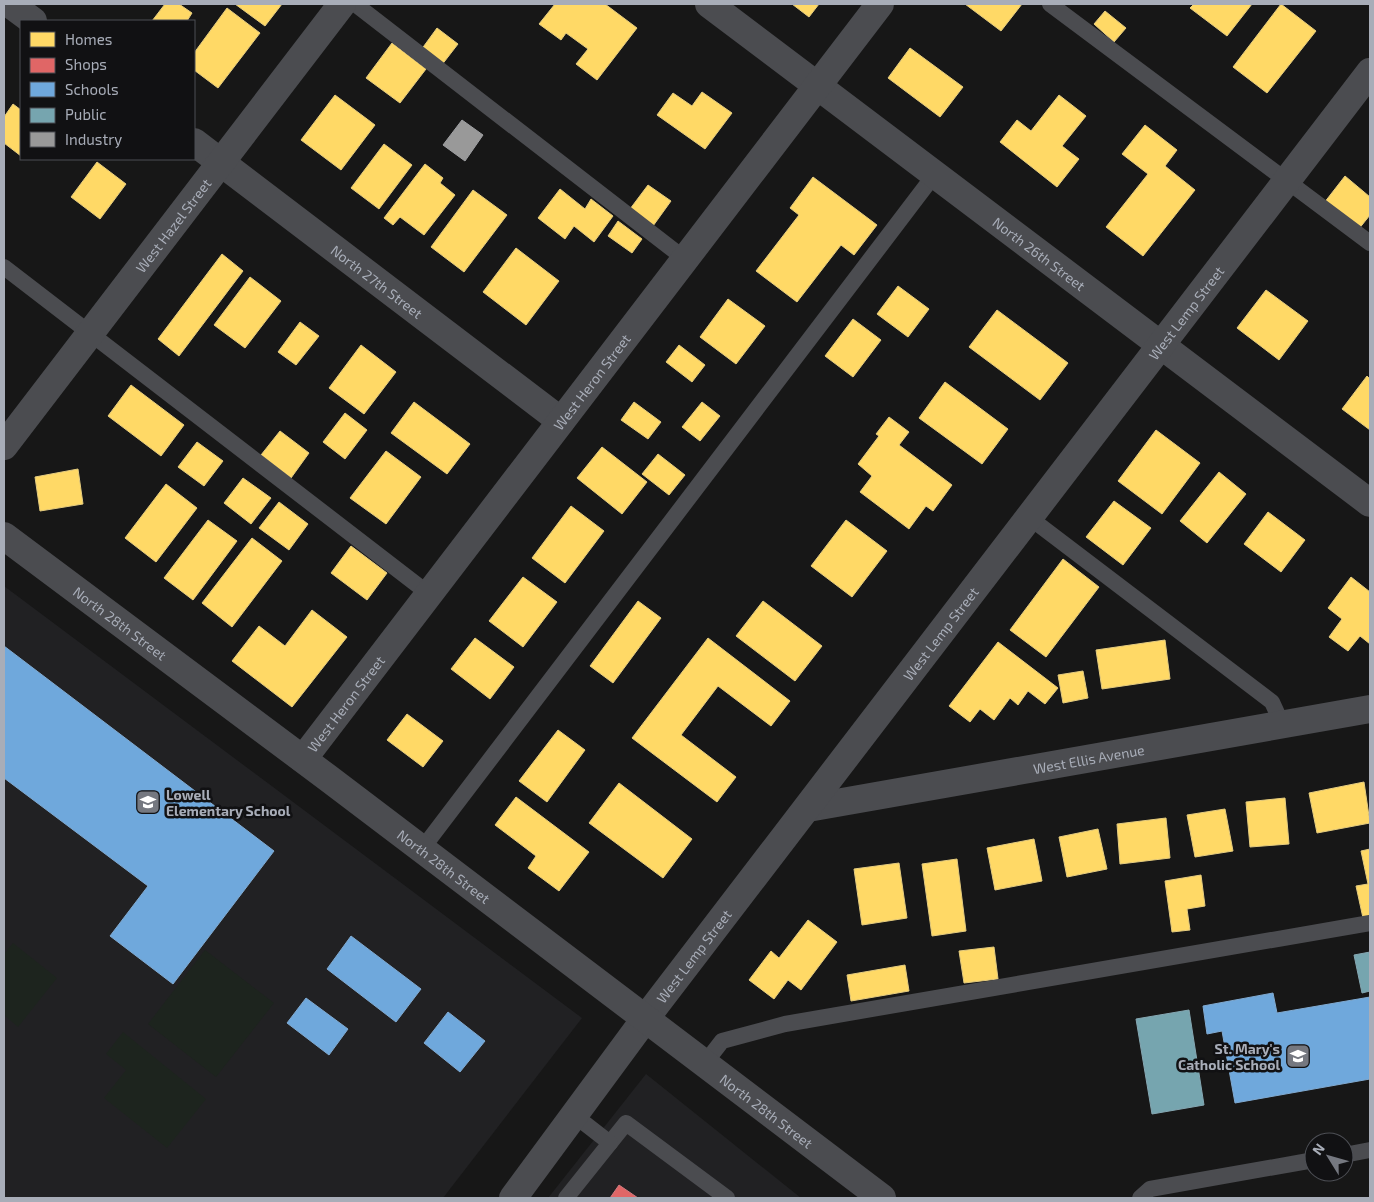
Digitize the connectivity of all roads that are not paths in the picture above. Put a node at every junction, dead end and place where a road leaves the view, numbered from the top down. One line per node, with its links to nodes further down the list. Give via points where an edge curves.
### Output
1 (10, 4): 7 (street)
2 (342, 4): 11 (street, West Hazel Street)
3 (355, 4): 15 (lane)
4 (709, 4): 9 (street, North 26th Street)
5 (880, 4): 9 (street, West Heron Street)
6 (1050, 4): 13 (lane)
7 (32, 20)
8 (1370, 72): 13 (street, West Lemp Street)
9 (817, 86): 12 (street, North 26th Street); 15 (street, West Heron Street)
10 (195, 143): 11 (street, North 27th Street)
11 (221, 163): 17 (street, West Hazel Street); 19 (street, North 27th Street)
12 (935, 174): 18 (street, North 26th Street); 29 (lane)
13 (1287, 180): 14 (lane); 18 (street, West Lemp Street)
14 (1370, 244)
15 (685, 259): 19 (street, West Heron Street)
16 (4, 267): 17 (lane)
17 (90, 333): 20 (street, West Hazel Street); 24 (lane)
18 (1161, 345): 21 (street, North 26th Street); 22 (street, West Lemp Street)
19 (561, 421): 24 (street, West Heron Street)
20 (4, 446)
21 (1370, 503)
22 (1030, 518): 26 (lane, via 1272,702); 28 (street, West Lemp Street)
23 (4, 536): 27 (street, North 28th Street)
24 (429, 594): 27 (street, West Heron Street)
25 (1370, 709): 26 (street, West Ellis Avenue)
26 (1282, 724): 28 (street, West Ellis Avenue)
27 (303, 759): 29 (street, North 28th Street)
28 (808, 808): 31 (street, West Lemp Street)
29 (422, 848): 31 (street, North 28th Street)
30 (1370, 924): 32 (lane, via 785,1024 722,1041)
31 (645, 1019): 32 (street, North 28th Street); 33 (street, West Lemp Street)
32 (705, 1063): 41 (street, North 28th Street)
33 (574, 1115): 34 (lane); 38 (street, West Lemp Street)
34 (610, 1143): 39 (lane); 40 (lane, via 626,1123)
35 (1370, 1150): 36 (lane)
36 (1354, 1153)
37 (1304, 1162): 42 (lane, via 1150,1189)
38 (512, 1198)
39 (566, 1198)
40 (727, 1198)
41 (882, 1198)
42 (1140, 1198)

